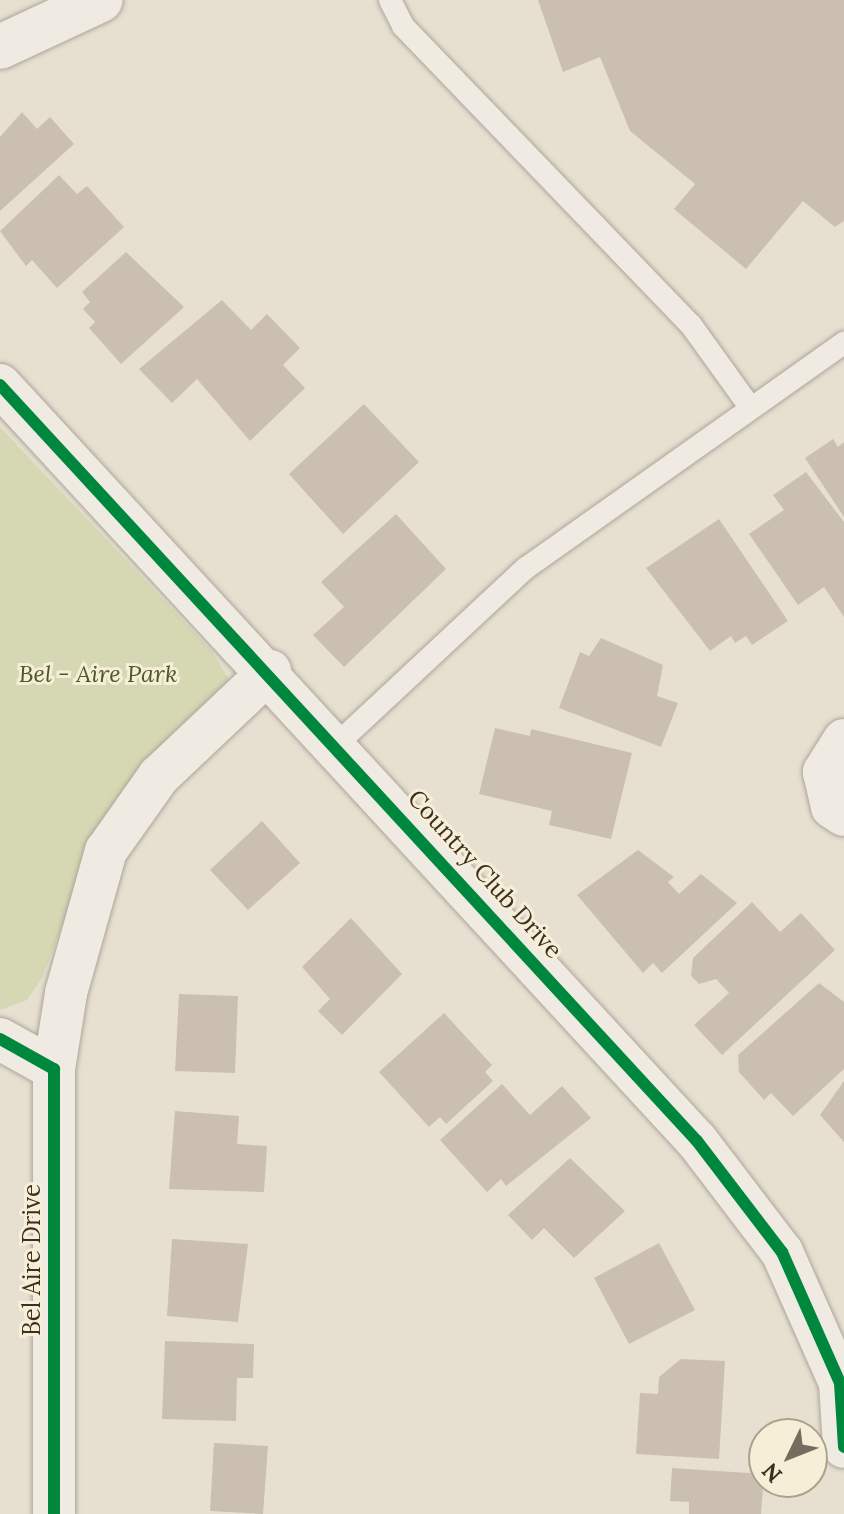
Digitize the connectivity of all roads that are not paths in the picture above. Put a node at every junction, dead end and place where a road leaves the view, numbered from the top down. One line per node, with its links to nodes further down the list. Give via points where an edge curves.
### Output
1 (101, 0): 3 (main road)
2 (390, 0): 6 (lane, via 403,26 691,325)
3 (0, 47)
4 (844, 343): 6 (lane)
5 (0, 385): 7 (street, Country Club Drive)
6 (750, 407): 9 (lane, via 526,568)
7 (270, 671): 9 (street, Country Club Drive); 12 (street, Bel Aire Drive, via 159,776 106,851 66,993)
8 (844, 740): 10 (street, via 824,772 832,807)
9 (337, 744): 13 (street, Country Club Drive, via 697,1141 782,1252 840,1383)
10 (844, 815)
11 (0, 1039): 12 (street)
12 (54, 1069): 14 (street, Bel Aire Drive)
13 (844, 1447)
14 (54, 1514)

